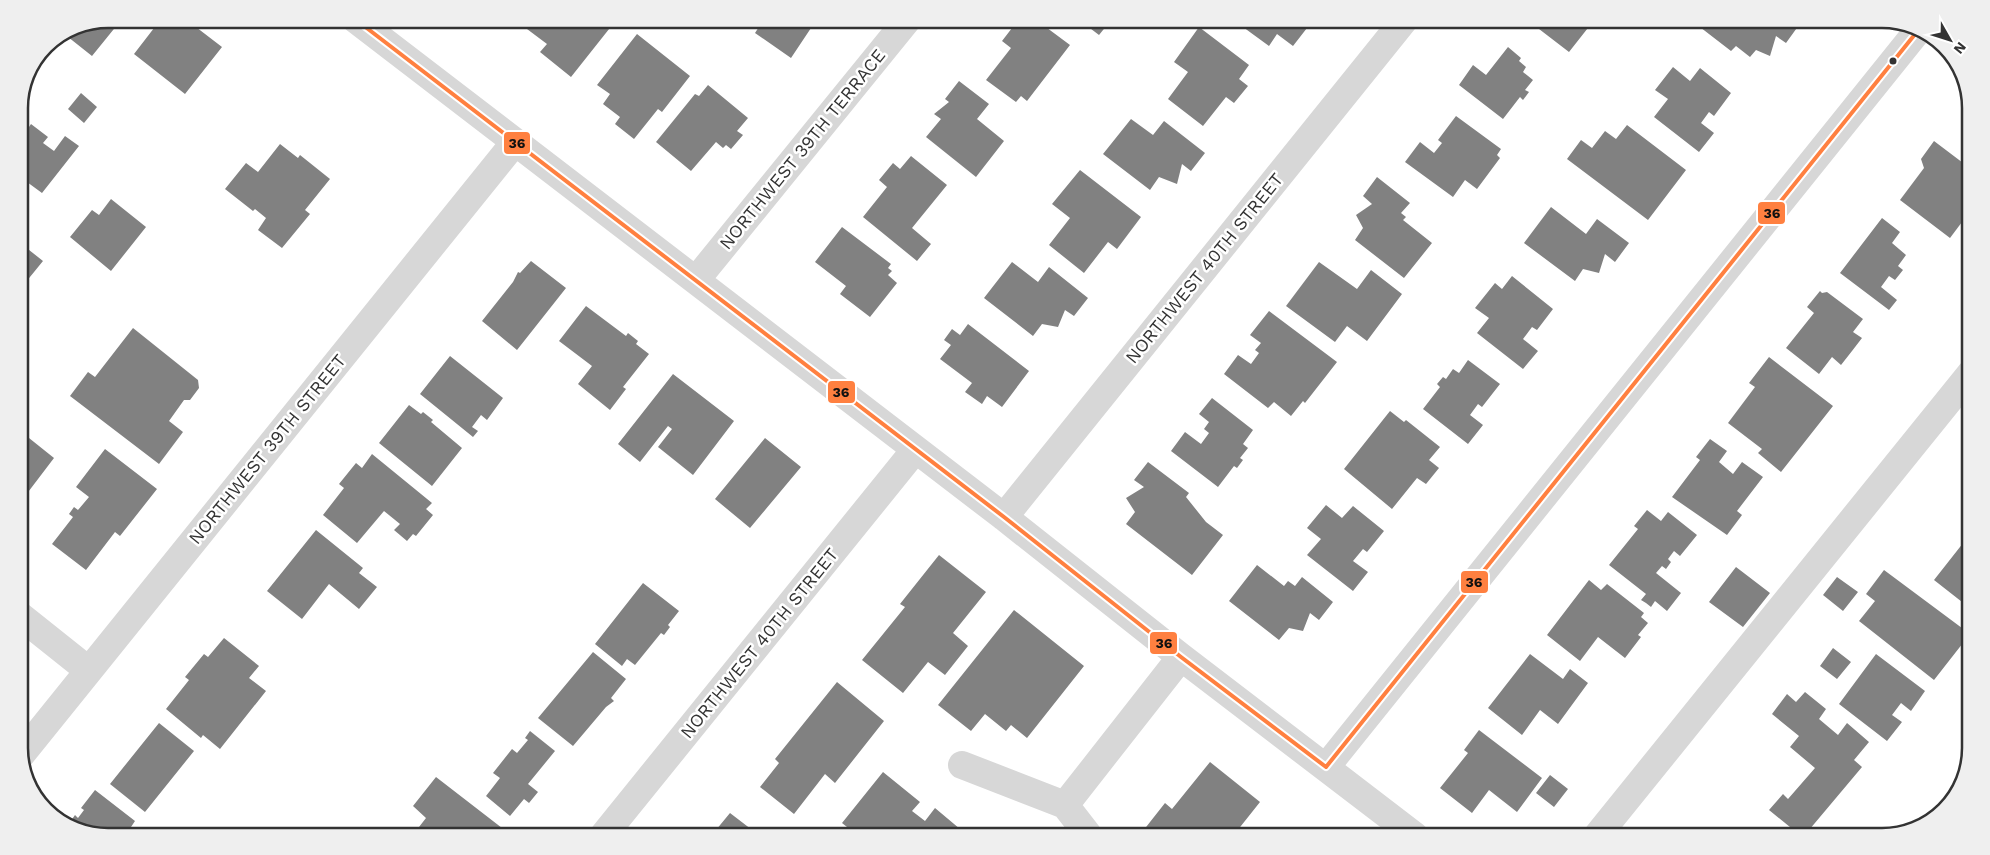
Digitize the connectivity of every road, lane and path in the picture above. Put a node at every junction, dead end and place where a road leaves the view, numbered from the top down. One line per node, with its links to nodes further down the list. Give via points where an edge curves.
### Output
1 (367, 28): 5 (street)
2 (901, 28): 6 (street, NORTHWEST 39TH TERRACE)
3 (1398, 28): 9 (street, NORTHWEST 40TH STREET)
4 (1915, 35): 15 (street)
5 (515, 142): 6 (street); 12 (street, NORTHWEST 39TH STREET)
6 (696, 280): 8 (street)
7 (1962, 384): 20 (street)
8 (915, 450): 9 (street); 17 (street, NORTHWEST 40TH STREET)
9 (1004, 517): 11 (street)
10 (28, 622): 12 (street)
11 (1182, 657): 15 (street); 16 (street)
12 (88, 670): 13 (street, NORTHWEST 39TH STREET)
13 (28, 746)
14 (962, 765): 16 (street)
15 (1326, 767): 19 (street)
16 (1065, 805): 18 (street)
17 (609, 828)
18 (1083, 828)
19 (1405, 828)
20 (1603, 828)

